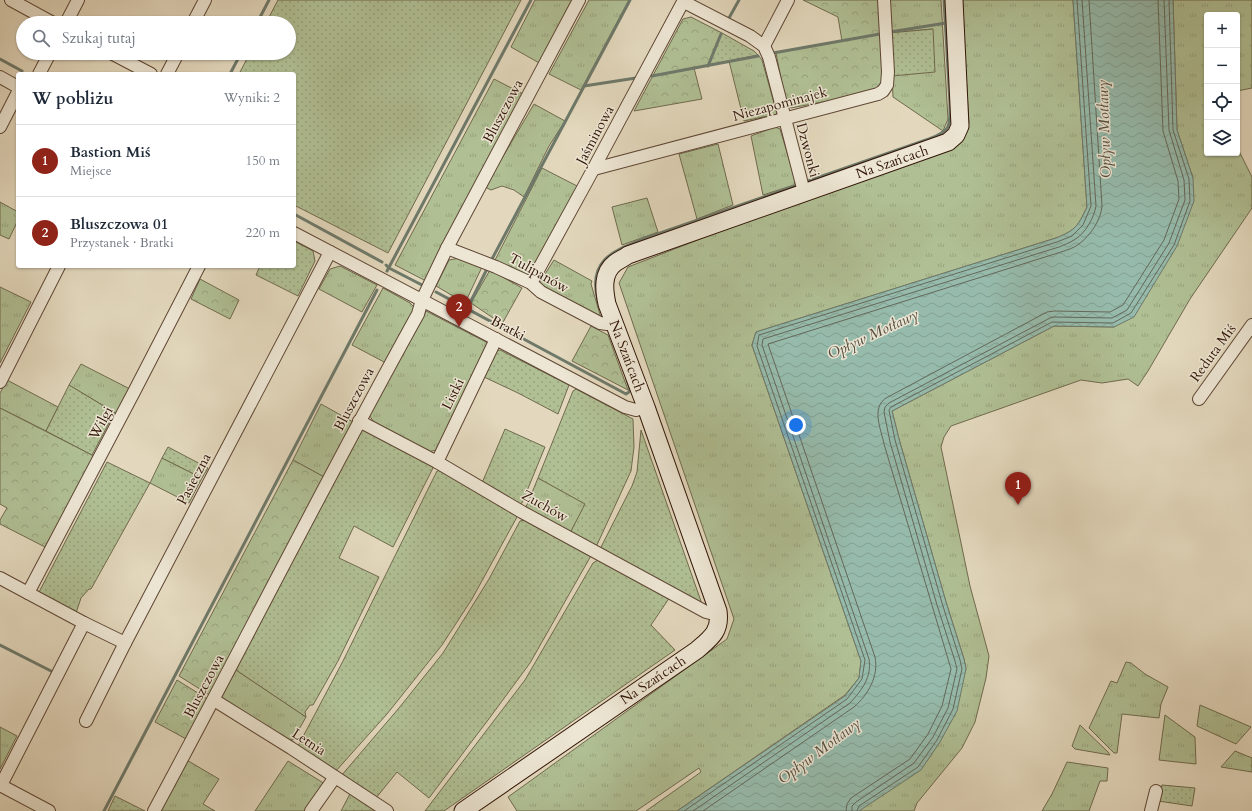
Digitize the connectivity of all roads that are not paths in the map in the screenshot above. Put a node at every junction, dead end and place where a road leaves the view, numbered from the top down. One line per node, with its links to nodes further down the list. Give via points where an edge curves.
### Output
1 (11, 0): 9 (street)
2 (78, 0): 10 (street)
3 (205, 0): 11 (street)
4 (579, 0): 27 (street, Bluszczowa)
5 (788, 0): 12 (street)
6 (884, 0): 22 (street, Niezapominajek, via 888,72 887,85 883,91)
7 (954, 0): 25 (street, Na Szańcach, via 960,126 956,135 943,145)
8 (684, 1): 12 (street); 24 (street, Jaśminowa)
9 (41, 16)
10 (70, 16)
11 (197, 16)
12 (764, 46): 22 (street, Dzwonki)
13 (46, 60): 16 (street)
14 (124, 60): 17 (street)
15 (174, 60): 18 (street)
16 (40, 72)
17 (147, 72)
18 (168, 72)
19 (0, 77): 20 (street)
20 (16, 86)
21 (16, 96): 23 (street)
22 (784, 118): 24 (street, Niezapominajek); 25 (street, Dzwonki)
23 (0, 127)
24 (594, 169): 31 (street, Jaśminowa)
25 (804, 192): 33 (street, Na Szańcach, via 628,255 615,263 605,276 604,290)
26 (296, 234): 28 (street, Bratki)
27 (447, 248): 31 (street, Tulipanów); 32 (street, Bluszczowa)
28 (330, 252): 32 (street, Bratki); 45 (street, Pasieczna)
29 (58, 268): 36 (street)
30 (198, 268): 42 (street, Wilgi)
31 (531, 283): 33 (street, Tulipanów, via 541,292 600,323)
32 (422, 300): 35 (street, Bratki); 39 (street, Bluszczowa, via 418,314)
33 (614, 323): 38 (street, Na Szańcach)
34 (1252, 325): 37 (street, Reduta Miś)
35 (496, 339): 38 (street, Bratki, via 626,407 636,410); 40 (street, Listki)
36 (0, 382)
37 (1199, 399)
38 (646, 407): 43 (street, Na Szańcach)
39 (359, 421): 40 (street, Zuchów); 46 (street, Bluszczowa)
40 (437, 462): 43 (street, Zuchów, via 522,512 706,612)
41 (0, 578): 42 (street)
42 (28, 593): 44 (street)
43 (718, 611): 55 (street, Na Szańcach, via 718,628 712,638 697,650)
44 (84, 623): 45 (street); 49 (street)
45 (125, 643): 47 (street, Pasieczna)
46 (214, 700): 48 (street, Letnia); 52 (street, Bluszczowa)
47 (86, 721)
48 (335, 777): 53 (street); 54 (street, Letnia)
49 (0, 785): 51 (street)
50 (1156, 791): 56 (street)
51 (49, 811)
52 (154, 811)
53 (311, 811)
54 (387, 811)
55 (463, 811)
56 (1151, 811)

